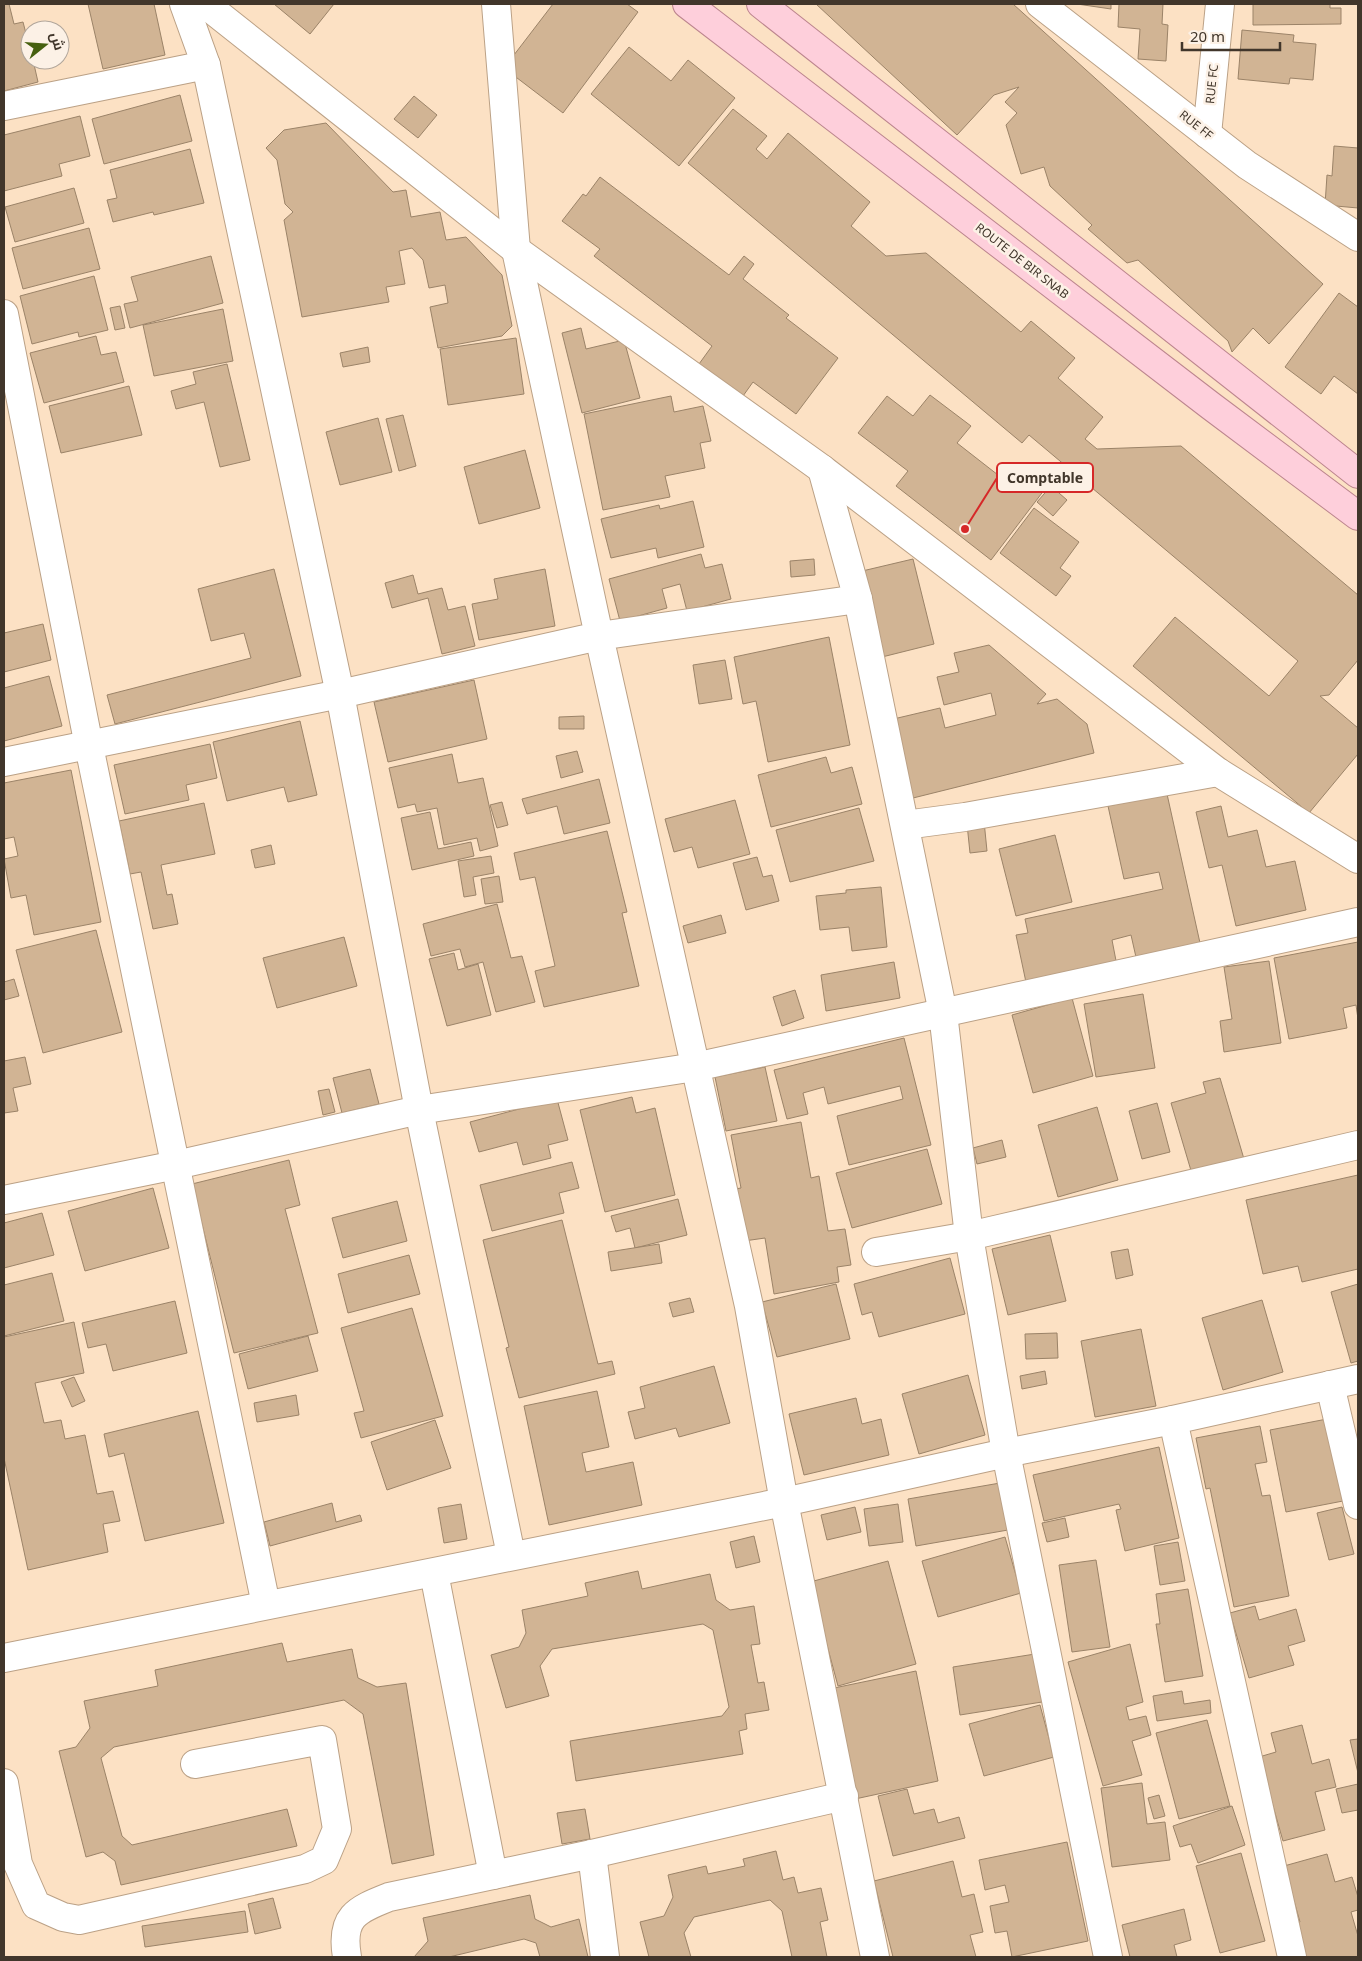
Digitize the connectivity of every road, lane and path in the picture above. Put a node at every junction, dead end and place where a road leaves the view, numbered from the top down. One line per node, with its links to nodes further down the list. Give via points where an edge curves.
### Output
1 (184, 4): 8 (street)
2 (205, 4): 12 (street)
3 (496, 4): 12 (street)
4 (687, 4): 16 (main road, ROUTE DE BIR SNAB)
5 (761, 4): 15 (main road)
6 (1040, 4): 10 (street, RUE FF)
7 (1220, 4): 10 (street, RUE FC)
8 (206, 65): 9 (street); 19 (street)
9 (4, 106)
10 (1207, 134): 11 (street, RUE FF, via 1247,165)
11 (1358, 237)
12 (516, 250): 14 (street); 18 (street)
13 (4, 314): 20 (street)
14 (822, 469): 17 (street); 22 (street)
15 (1358, 474)
16 (1358, 516)
17 (858, 599): 18 (street); 23 (street)
18 (599, 636): 19 (street); 27 (street)
19 (340, 694): 20 (street); 28 (street)
20 (89, 746): 21 (street); 30 (street)
21 (4, 762)
22 (1218, 772): 23 (street); 24 (street)
23 (905, 825): 26 (street)
24 (1358, 859)
25 (1358, 922): 26 (street)
26 (943, 1013): 27 (street); 32 (street)
27 (696, 1067): 28 (street); 38 (street, via 749,1306)
28 (419, 1110): 30 (street); 40 (street)
29 (1358, 1145): 32 (street)
30 (176, 1164): 31 (street); 42 (street)
31 (4, 1200)
32 (969, 1236): 33 (street); 37 (street)
33 (876, 1252)
34 (1358, 1379): 35 (street)
35 (1330, 1385): 36 (street); 39 (street)
36 (1173, 1420): 37 (street); 53 (street)
37 (1006, 1453): 38 (street); 52 (street)
38 (784, 1502): 40 (street); 46 (street)
39 (1358, 1505)
40 (511, 1555): 41 (street)
41 (434, 1573): 42 (street); 48 (street)
42 (266, 1605): 43 (street)
43 (4, 1658)
44 (195, 1764): 45 (street, via 322,1740 337,1829 324,1860 305,1870 218,1890 79,1920 63,1917 36,1905 18,1864)
45 (4, 1783)
46 (844, 1796): 47 (street); 51 (street)
47 (592, 1854): 48 (street); 50 (street)
48 (492, 1875): 49 (street, via 389,1897 360,1908 348,1922)
49 (347, 1957)
50 (605, 1957)
51 (875, 1957)
52 (1108, 1957)
53 (1292, 1957)

